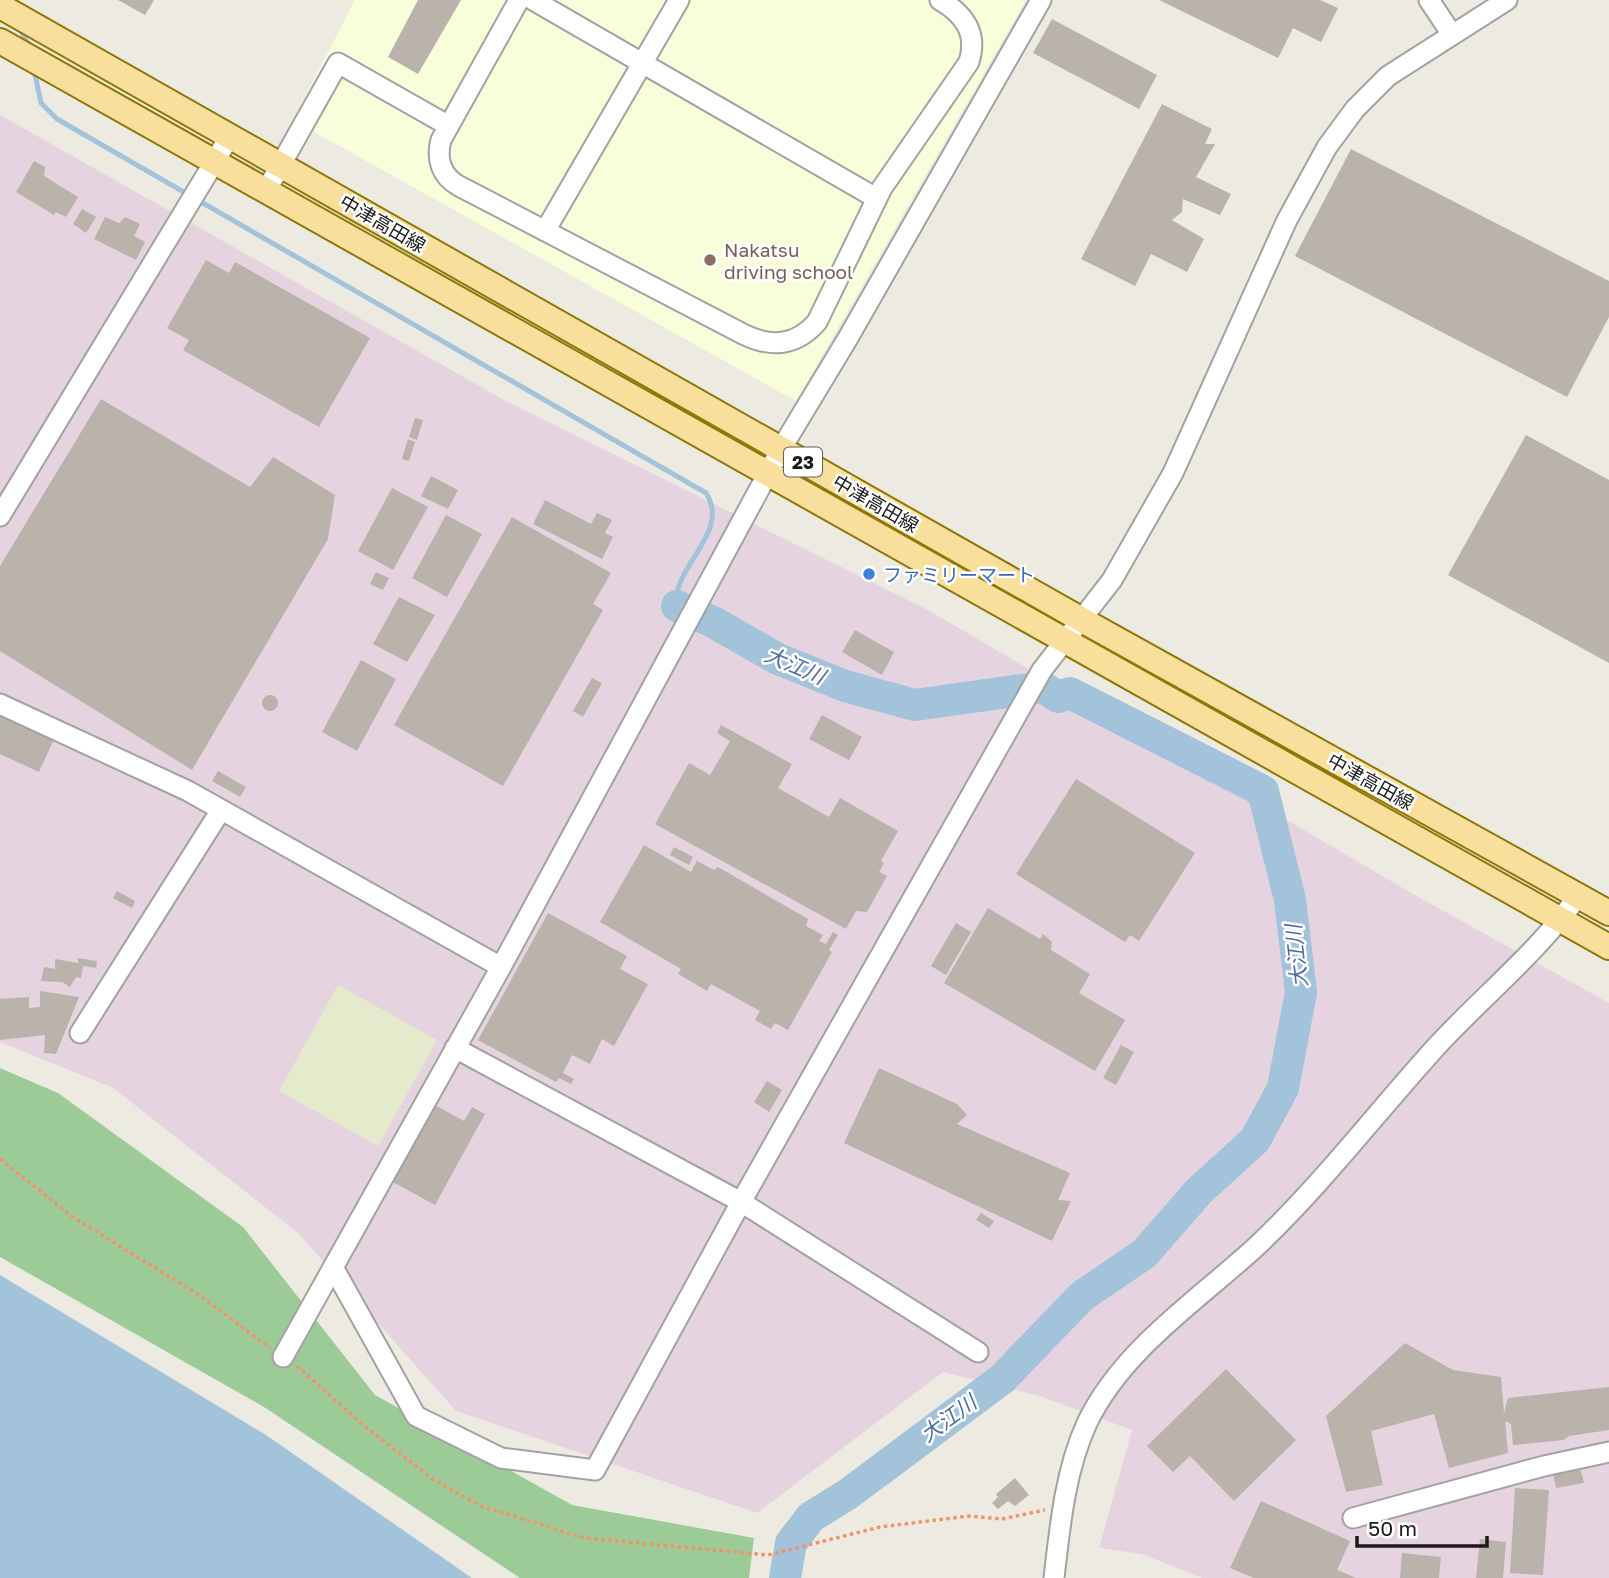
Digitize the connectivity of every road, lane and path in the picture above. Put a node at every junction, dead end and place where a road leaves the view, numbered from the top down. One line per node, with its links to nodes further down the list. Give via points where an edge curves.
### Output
1 (519, 0): 12 (street)
2 (533, 0): 11 (street)
3 (679, 0): 11 (street)
4 (940, 0): 17 (street, via 967,22 972,41 969,62)
5 (1041, 0): 19 (street)
6 (1429, 0): 9 (street)
7 (1507, 0): 9 (street)
8 (0, 6): 13 (main road, 中津高田線 / 23)
9 (1451, 33): 22 (street, via 1388,76 1354,109 1327,146 1287,220 1173,473 1112,580)
10 (0, 41): 14 (main road, 中津高田線 / 23)
11 (643, 63): 17 (street); 18 (street)
12 (449, 126): 15 (street, via 338,64); 18 (street, via 439,157 450,181)
13 (230, 136): 14 (street); 15 (main road, 中津高田線 / 23)
14 (214, 162): 16 (main road, 中津高田線 / 23); 21 (street)
15 (280, 165): 16 (street); 19 (main road, 中津高田線 / 23)
16 (266, 191): 20 (main road, 中津高田線 / 23)
17 (876, 198): 18 (street, via 822,314 803,336 784,343 752,339)
18 (545, 231)
19 (781, 449): 20 (street); 22 (main road, 中津高田線 / 23)
20 (767, 474): 23 (main road, 中津高田線 / 23); 30 (street)
21 (0, 516)
22 (1082, 620): 23 (street); 26 (main road, 中津高田線 / 23)
23 (1062, 641): 28 (main road, 中津高田線 / 23); 34 (street)
24 (0, 704): 25 (street)
25 (221, 810): 30 (street); 31 (street)
26 (1578, 896): 27 (main road, 中津高田線 / 23); 28 (street)
27 (1609, 913)
28 (1561, 920): 29 (main road, 中津高田線 / 23); 39 (street, via 1451,1031 1297,1206 1127,1363 1087,1422)
29 (1609, 947)
30 (501, 967): 32 (street)
31 (80, 1033)
32 (455, 1048): 34 (street); 35 (street)
33 (0, 1159): 37 (path, via 75,1218 199,1294)
34 (741, 1202): 35 (street, via 595,1470 501,1458 416,1416); 36 (street)
35 (333, 1267): 37 (street)
36 (978, 1352)
37 (283, 1357): 39 (path, via 434,1479 481,1506 584,1538 768,1555 880,1527 969,1516 1002,1519)
38 (1609, 1452): 40 (street)
39 (1063, 1507): 41 (street)
40 (1353, 1518)
41 (1054, 1578)

